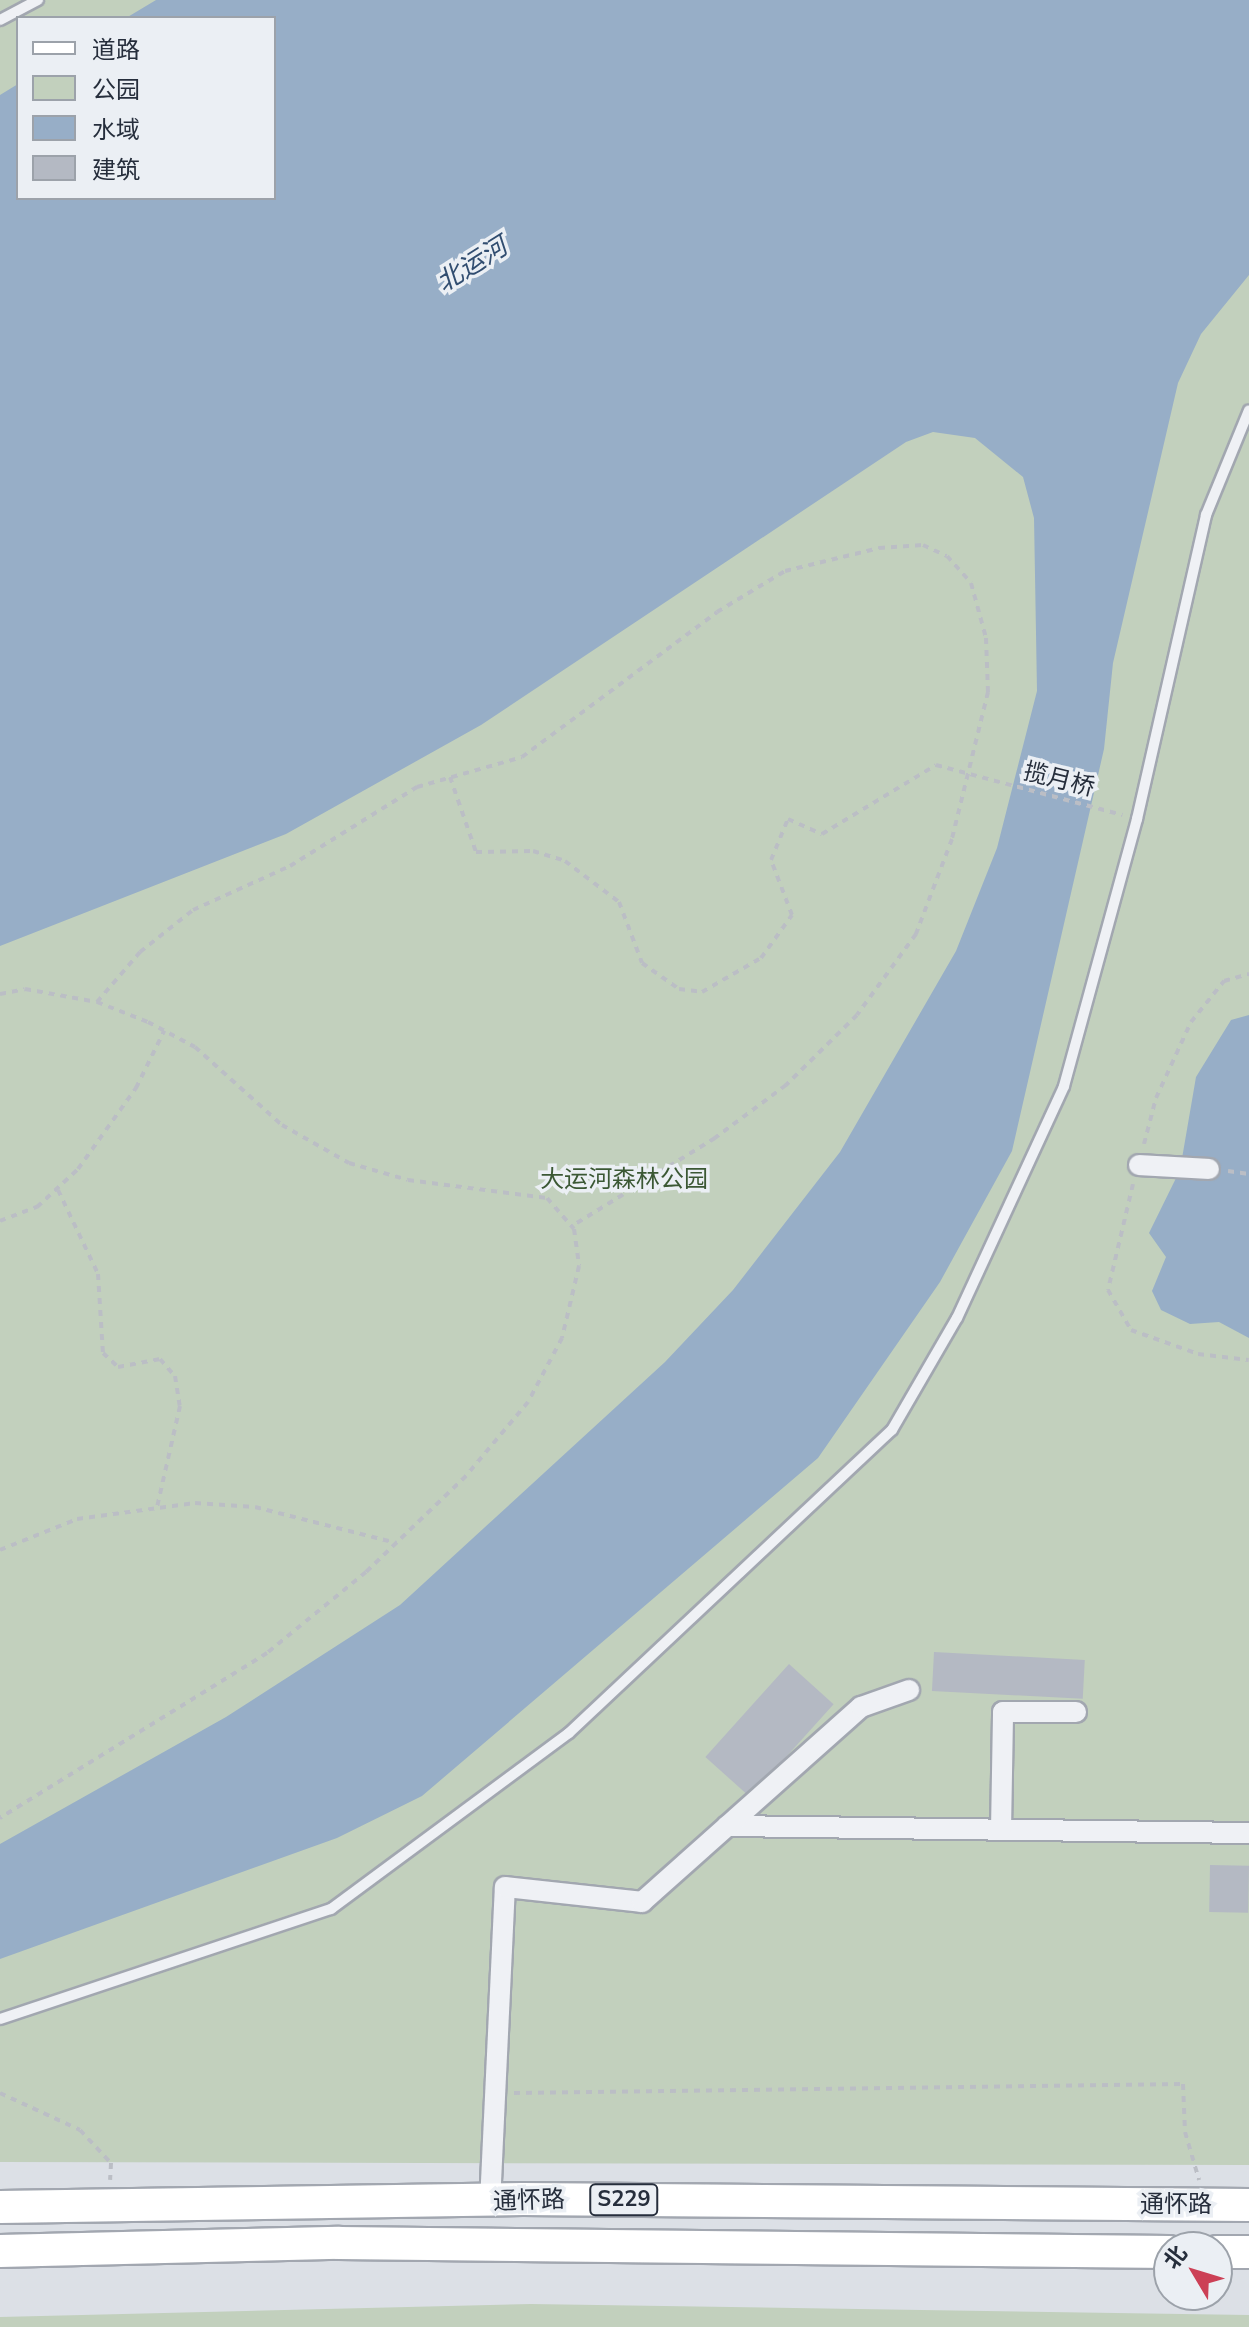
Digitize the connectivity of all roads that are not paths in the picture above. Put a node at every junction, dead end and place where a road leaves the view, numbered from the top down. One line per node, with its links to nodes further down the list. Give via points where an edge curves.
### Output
1 (38, 0): 2 (lane)
2 (0, 20)
3 (1249, 410): 11 (lane, via 1206,515 1137,819 1064,1086 957,1318 892,1430 569,1733 331,1909)
4 (1139, 1165): 5 (street)
5 (1209, 1169)
6 (909, 1690): 8 (street, via 861,1707)
7 (1076, 1712): 9 (street, via 1003,1712)
8 (727, 1826): 9 (street); 12 (street, via 642,1902 505,1887)
9 (1001, 1830): 10 (street)
10 (1249, 1833)
11 (0, 2019)
12 (490, 2203): 13 (main road, 通怀路 / S229); 14 (main road, 通怀路 / S229)
13 (1249, 2205)
14 (0, 2207)
15 (0, 2251): 16 (main road, 通怀路 / S229, via 339,2243)
16 (1153, 2252)

